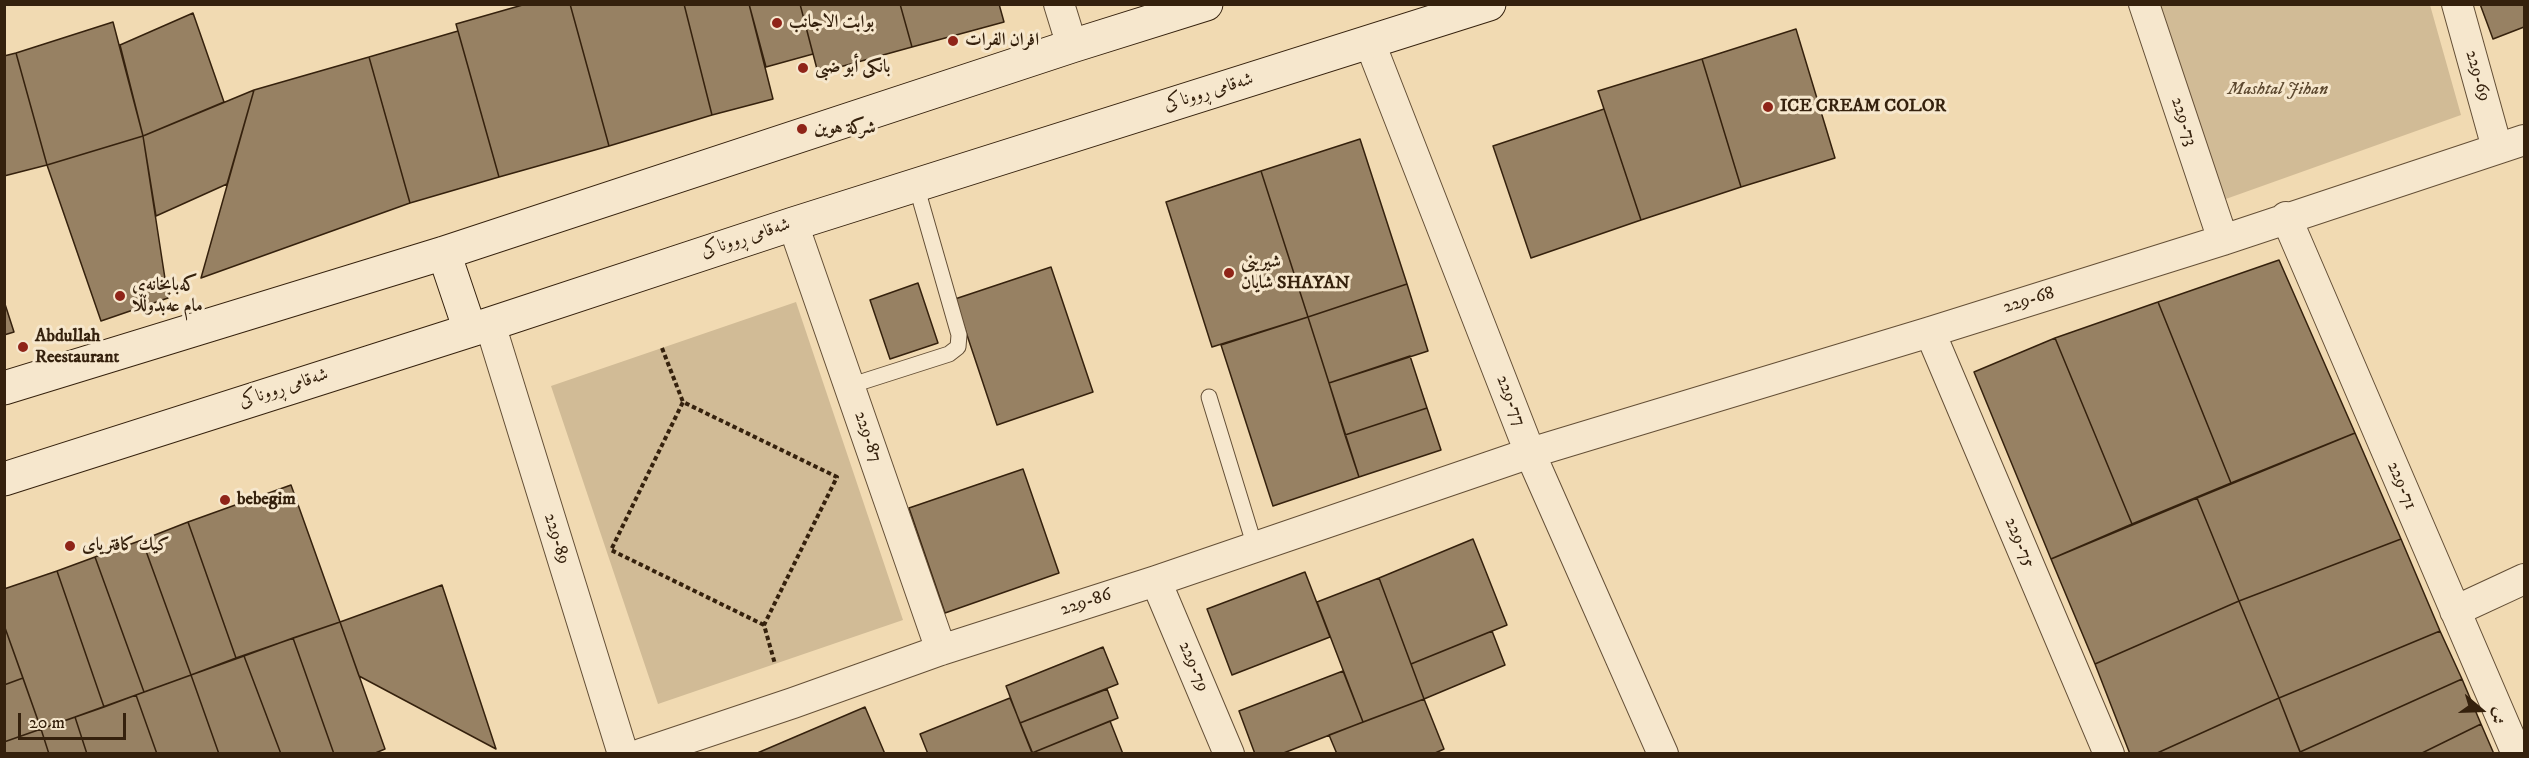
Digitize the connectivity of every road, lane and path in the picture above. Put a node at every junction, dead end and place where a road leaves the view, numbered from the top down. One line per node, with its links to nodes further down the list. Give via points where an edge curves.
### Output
1 (1059, 4): 7 (street)
2 (1206, 4): 7 (main road)
3 (1489, 4): 6 (main road, شەقامی ڕووناکی)
4 (2144, 4): 12 (street, 229-73)
5 (2457, 4): 8 (street, 229-69)
6 (1370, 43): 9 (main road, شەقامی ڕووناکی); 21 (street, 229-77)
7 (1072, 46): 13 (main road)
8 (2511, 144): 10 (street, 229-68)
9 (916, 185): 11 (main road, شەقامی ڕووناکی); 17 (lane, via 959,335 958,347 949,354)
10 (2286, 217): 12 (street, 229-68); 26 (street, 229-71)
11 (793, 224): 14 (main road, شەقامی ڕووناکی); 17 (street, 229-87)
12 (2223, 240): 15 (street, 229-68)
13 (444, 253): 14 (main road); 18 (main road)
14 (480, 327): 22 (main road, شەقامی ڕووناکی); 30 (street, 229-89)
15 (1930, 332): 21 (street, 229-68); 34 (street, 229-75)
16 (662, 348): 20 (path)
17 (849, 386): 28 (street, 229-87)
18 (4, 388)
19 (1209, 397): 23 (lane)
20 (682, 402): 27 (path, via 611,550); 27 (path, via 837,477)
21 (1530, 453): 23 (street, 229-86); 33 (street, 229-77)
22 (4, 479)
23 (1255, 547): 25 (street, 229-86)
24 (2524, 579): 26 (street)
25 (1156, 581): 28 (street, 229-86); 32 (street, 229-79)
26 (2455, 611): 35 (street, 229-71)
27 (764, 625): 29 (path)
28 (941, 650): 31 (street, 229-86)
29 (775, 664)
30 (622, 753)
31 (641, 753)
32 (1229, 753)
33 (1664, 753)
34 (2109, 753)
35 (2517, 753)

